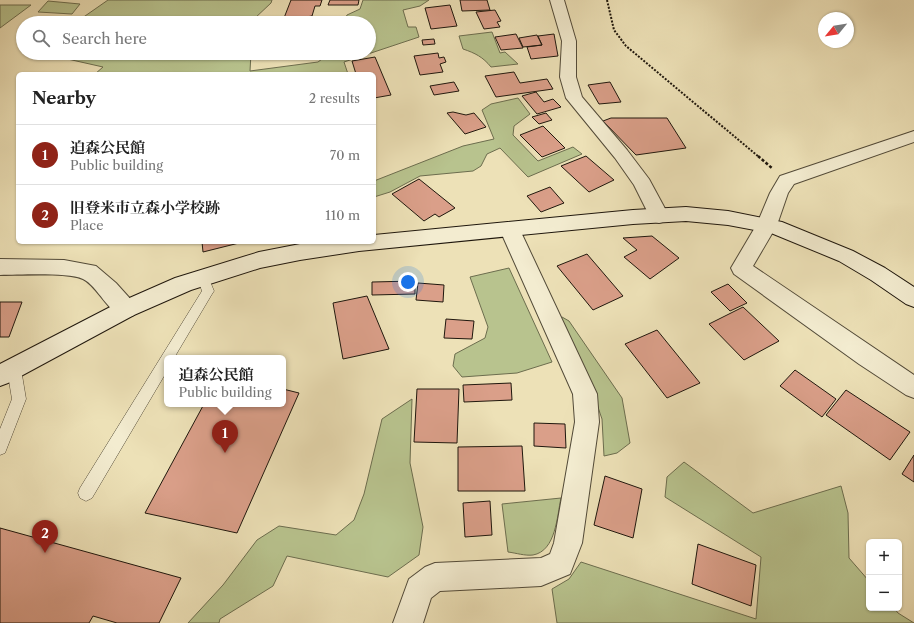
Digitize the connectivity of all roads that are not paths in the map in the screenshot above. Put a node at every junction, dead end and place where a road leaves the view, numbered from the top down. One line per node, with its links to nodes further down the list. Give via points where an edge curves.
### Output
1 (557, 0): 3 (street, via 569,41 568,77 574,98 642,183)
2 (914, 136): 4 (street, via 787,180 779,193)
3 (659, 216): 4 (street, via 686,214); 5 (street)
4 (767, 225): 10 (street, via 846,256); 15 (street, via 741,268)
5 (510, 230): 6 (street); 18 (street, via 585,394 587,422 568,543 560,564 541,572 435,577 419,590)
6 (376, 242)
7 (359, 244): 9 (street, via 258,260)
8 (0, 267): 11 (street, via 64,268 89,272)
9 (203, 277): 11 (street); 12 (lane, via 208,291)
10 (914, 298)
11 (126, 309): 14 (street)
12 (169, 355)
13 (164, 363): 17 (lane)
14 (7, 373): 16 (lane, via 20,399)
15 (914, 388)
16 (0, 448)
17 (86, 493)
18 (408, 623)

